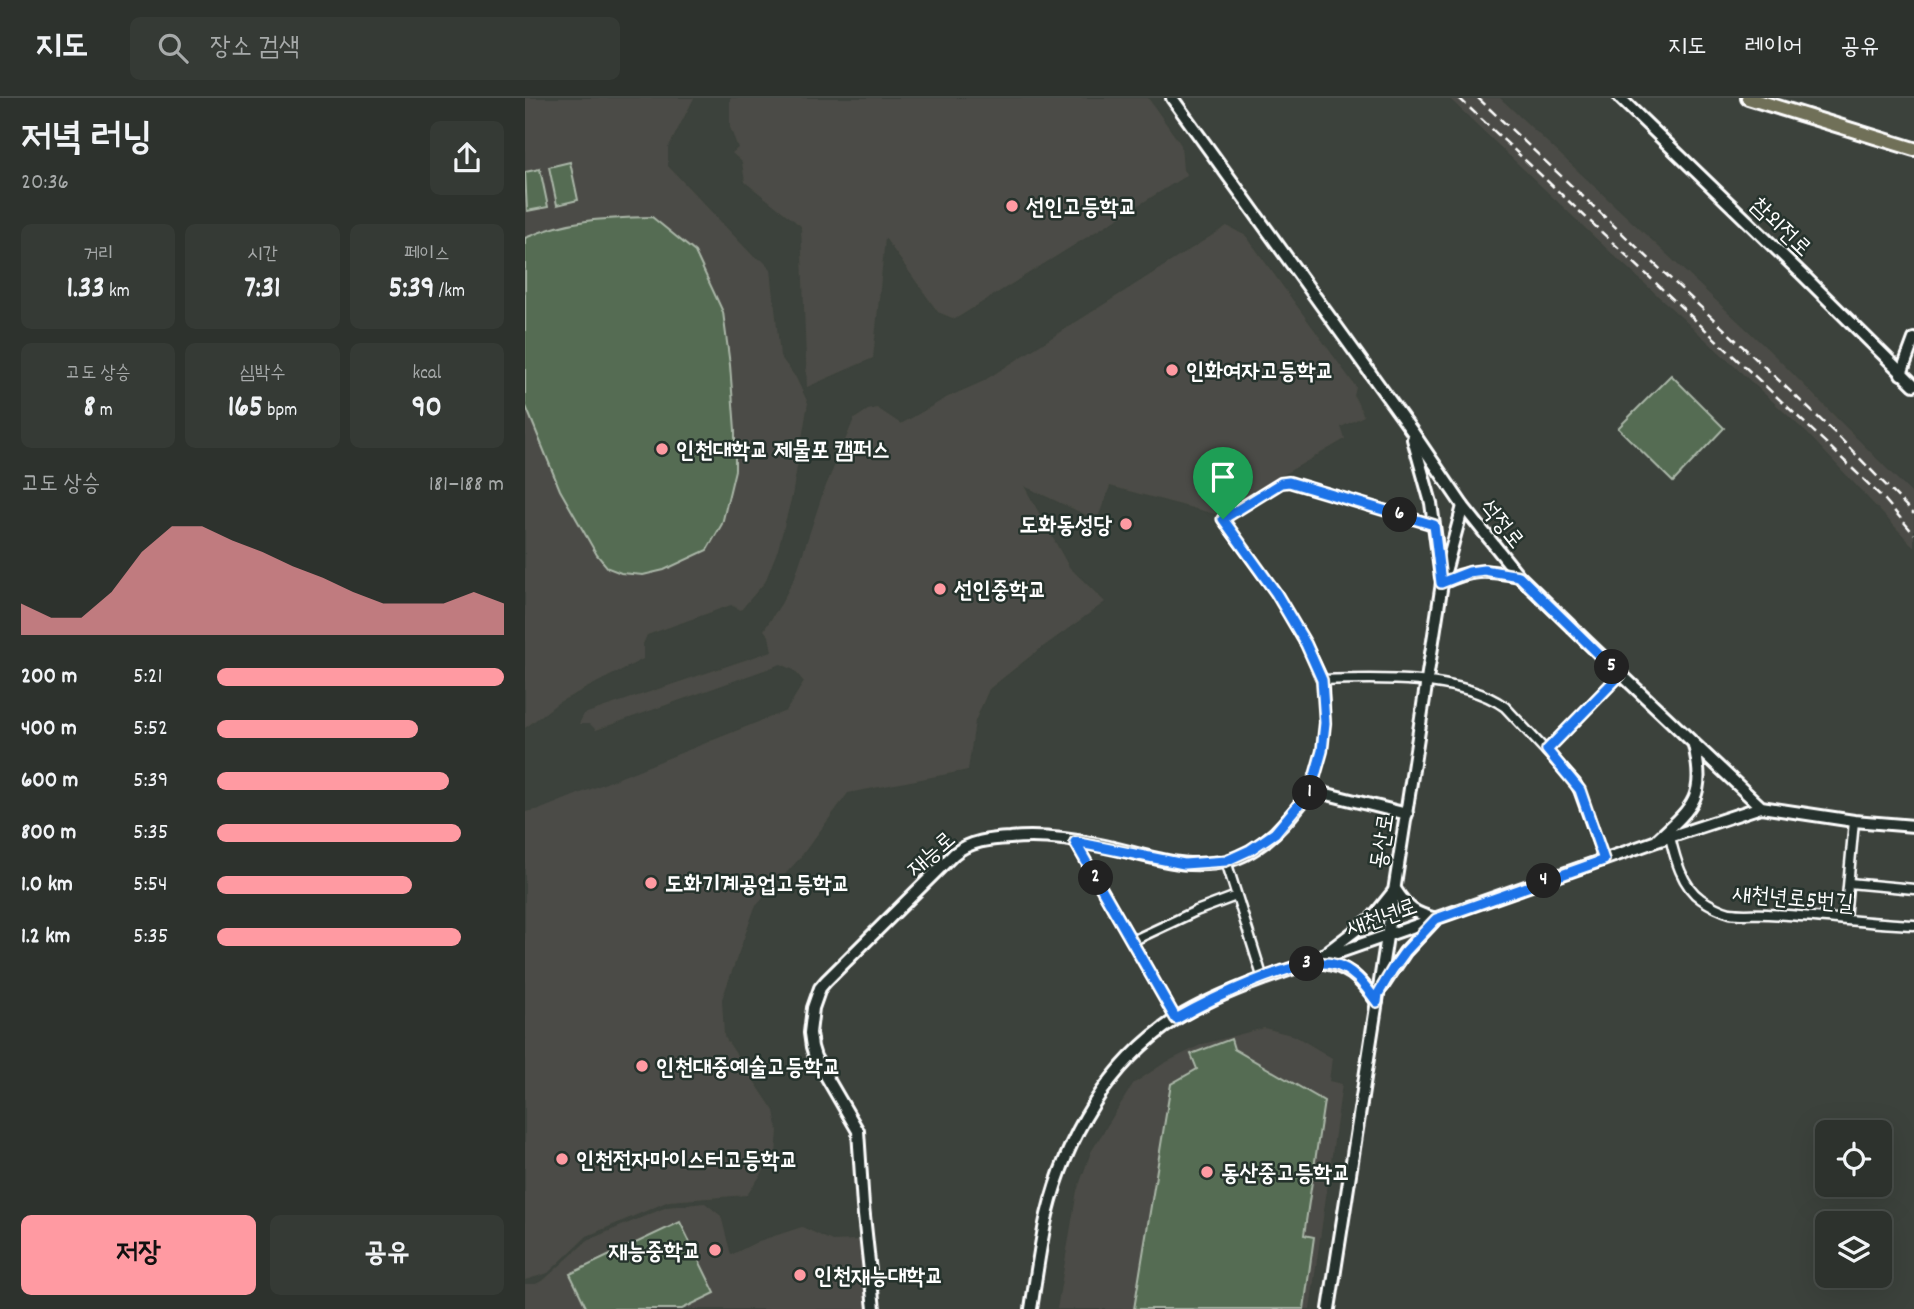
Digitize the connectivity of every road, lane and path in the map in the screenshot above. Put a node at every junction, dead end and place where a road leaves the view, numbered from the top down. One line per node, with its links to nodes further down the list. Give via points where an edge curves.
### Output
1 (1172, 98): 8 (main road, 석정로)
2 (1619, 98): 6 (main road, 참외전로)
3 (1748, 98): 4 (main road)
4 (1914, 149)
5 (1914, 339): 6 (main road)
6 (1901, 374): 7 (main road, 참외전로)
7 (1914, 386)
8 (1409, 428): 9 (main road, 석정로); 10 (main road)
9 (1463, 506): 11 (main road, 석정로); 12 (main road, 동산로)
10 (1434, 525): 12 (main road); 14 (street, via 1289,482 1223,519 1276,593)
11 (1519, 576): 12 (main road, via 1484,570); 13 (main road, 석정로)
12 (1441, 583): 15 (main road, 동산로)
13 (1620, 675): 16 (main road, 석정로); 17 (street)
14 (1322, 680): 15 (street); 18 (street, via 1325,723)
15 (1427, 682): 17 (street, via 1497,701); 20 (main road, 동산로)
16 (1693, 743): 19 (main road, 석정로); 25 (main road, via 1699,767 1697,792 1682,817)
17 (1547, 750): 26 (street, via 1580,790)
18 (1311, 790): 20 (main road); 27 (main road, 재능로, via 1275,833)
19 (1761, 807): 21 (main road); 23 (main road, 새천년로)
20 (1407, 814): 30 (main road, 동산로)
21 (1854, 821): 22 (main road); 28 (street)
22 (1914, 826)
23 (1670, 837): 25 (main road, 새천년로); 33 (street, 새천년로5번길, via 1682,875 1698,897 1717,909)
24 (1075, 842): 27 (main road, 재능로, via 1184,864); 36 (street); 41 (main road, 재능로, via 1022,837 964,847 820,988 811,1018 812,1047 858,1131)
25 (1654, 842): 26 (main road, 새천년로)
26 (1604, 860): 32 (main road, 새천년로)
27 (1226, 861): 31 (street)
28 (1849, 883): 29 (street); 33 (street)
29 (1914, 889)
30 (1395, 890): 32 (main road, via 1415,913); 35 (main road, 동산로); 37 (main road, via 1373,917)
31 (1236, 896): 36 (street); 38 (street)
32 (1436, 919): 35 (main road, 새천년로); 39 (main road, via 1405,952)
33 (1845, 919): 34 (street, 새천년로5번길)
34 (1914, 925)
35 (1387, 937): 37 (main road, 새천년로); 39 (main road, 동산로)
36 (1132, 941): 40 (street)
37 (1314, 962): 38 (main road, 새천년로); 39 (main road, via 1335,964 1352,973)
38 (1262, 979): 40 (main road, 새천년로)
39 (1378, 998): 43 (main road, 동산로)
40 (1176, 1019): 42 (main road, 새천년로, via 1118,1072 1074,1137 1047,1214)
41 (874, 1309)
42 (1031, 1309)
43 (1329, 1309)

